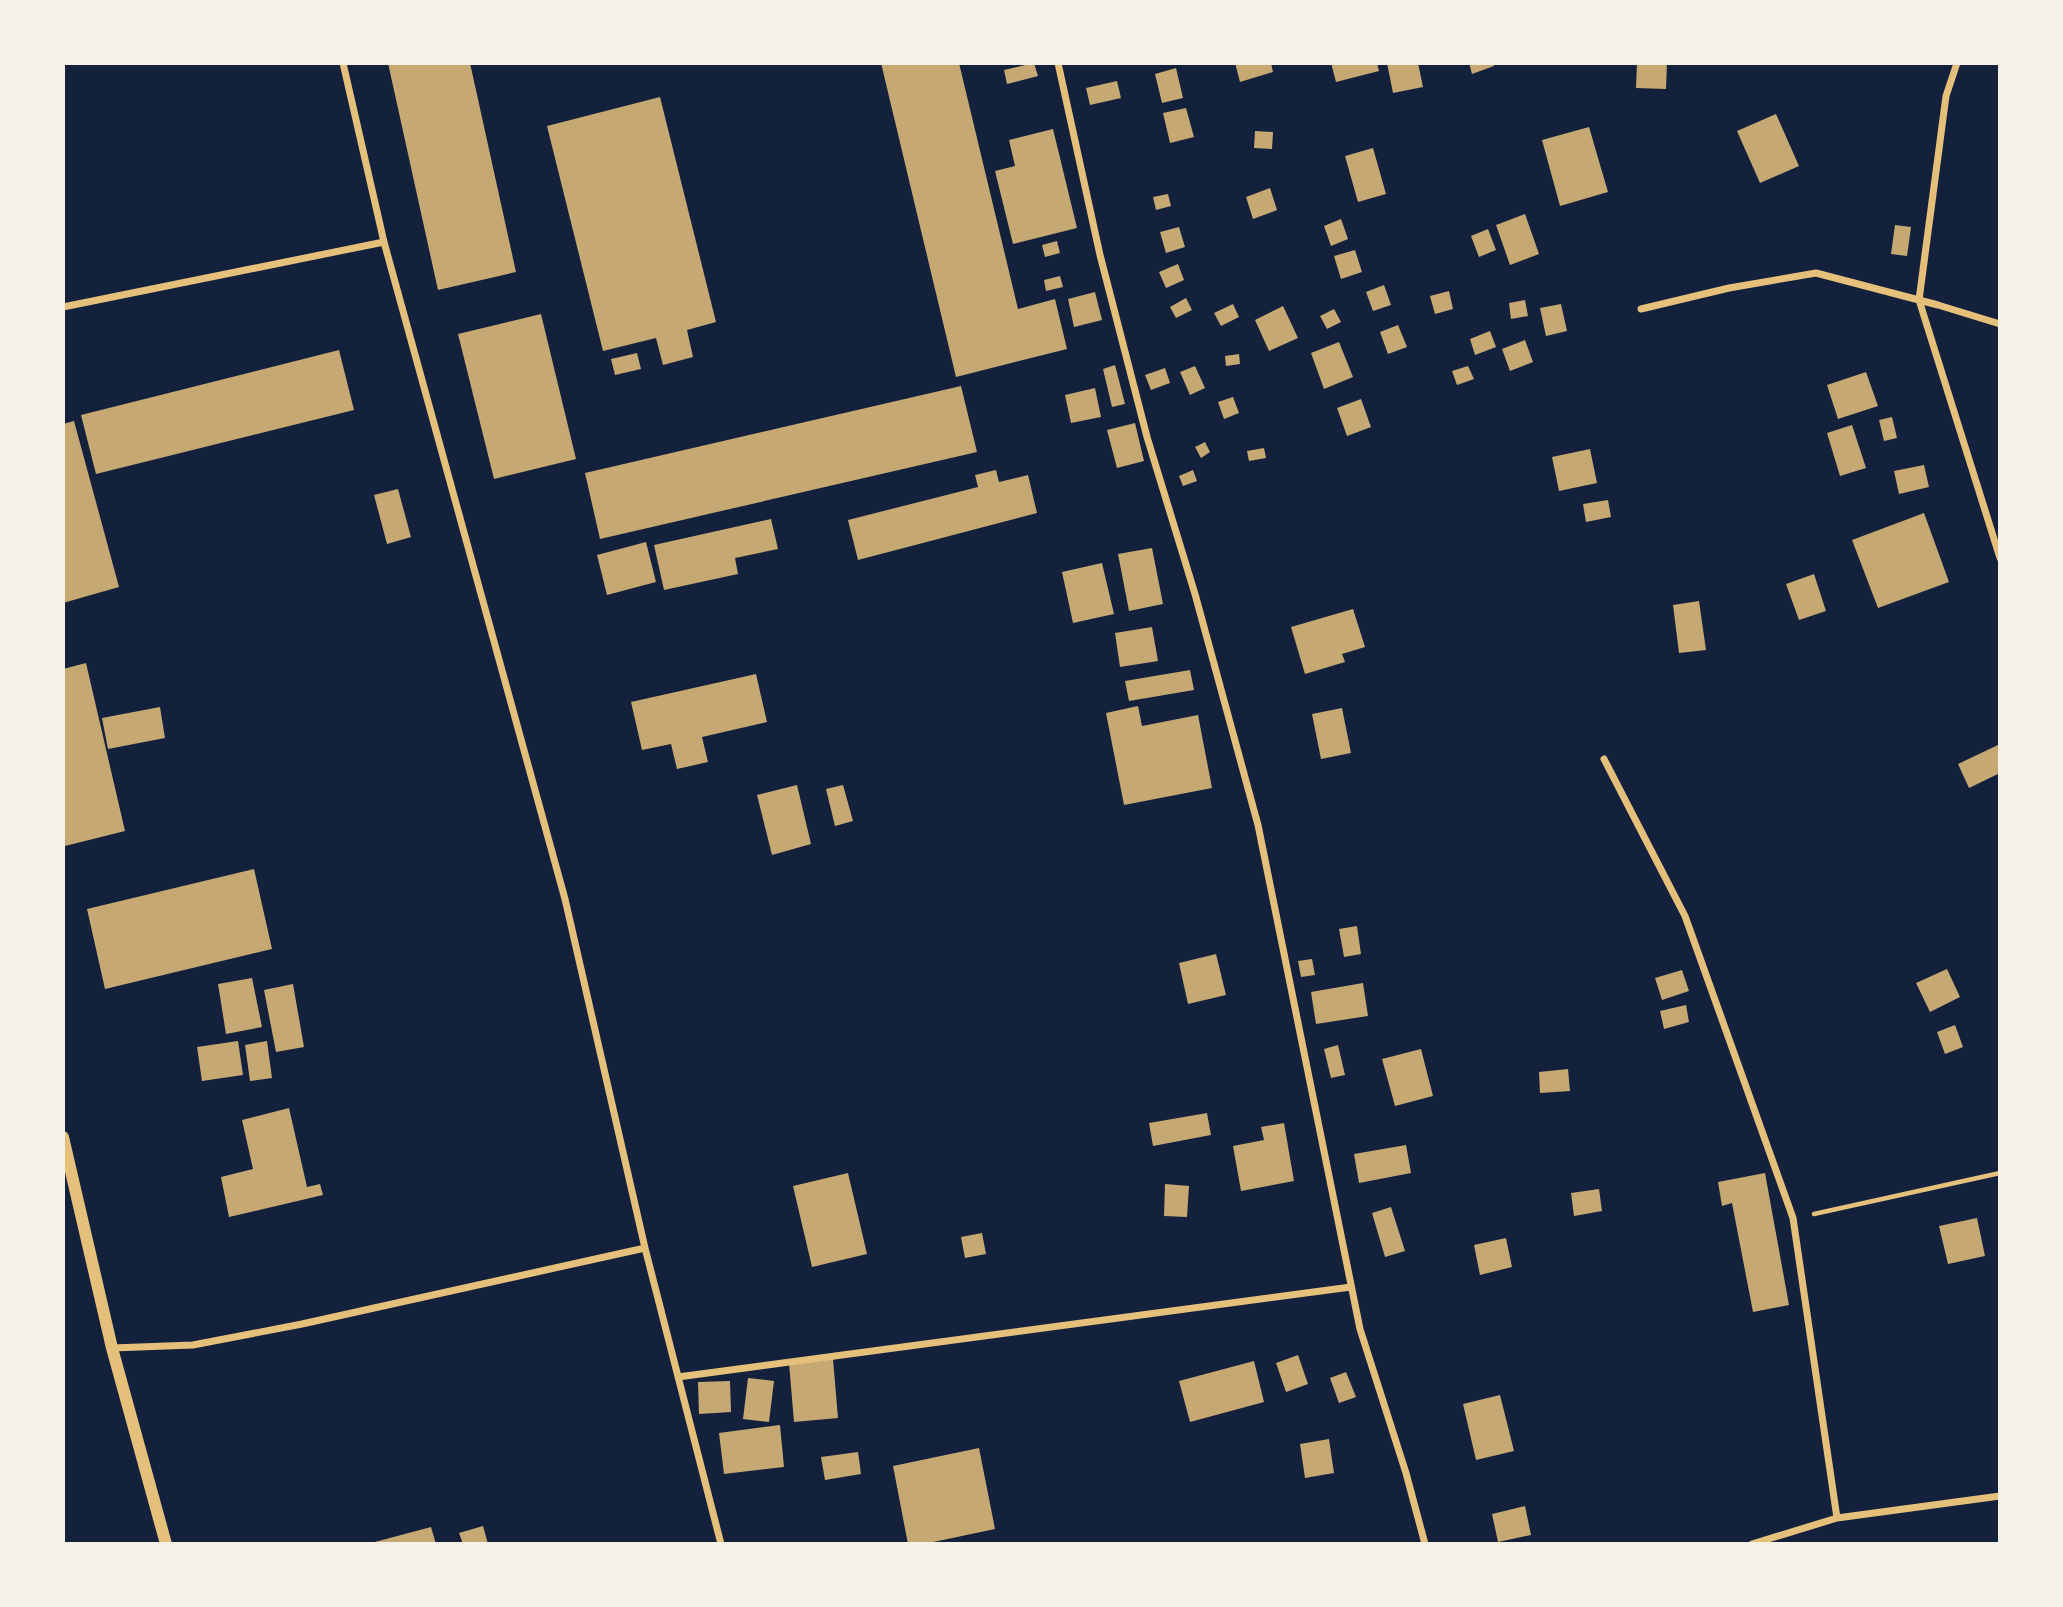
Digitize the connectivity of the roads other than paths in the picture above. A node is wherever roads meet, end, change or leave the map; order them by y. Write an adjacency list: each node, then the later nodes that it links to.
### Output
1 (343, 63): 4 (street)
2 (1058, 63): 13 (street)
3 (1957, 63): 5 (street)
4 (384, 242): 6 (street); 12 (street)
5 (1919, 300): 7 (street); 8 (street); 9 (street)
6 (63, 307)
7 (1641, 309)
8 (2000, 324)
9 (2000, 558)
10 (1604, 759): 17 (street)
11 (63, 1137): 14 (street)
12 (645, 1248): 14 (street); 15 (street)
13 (1351, 1287): 15 (street); 20 (street)
14 (112, 1348): 18 (street)
15 (678, 1377): 19 (street)
16 (2000, 1496): 17 (street)
17 (1837, 1518): 21 (street)
18 (166, 1544)
19 (721, 1544)
20 (1425, 1544)
21 (1752, 1544)

